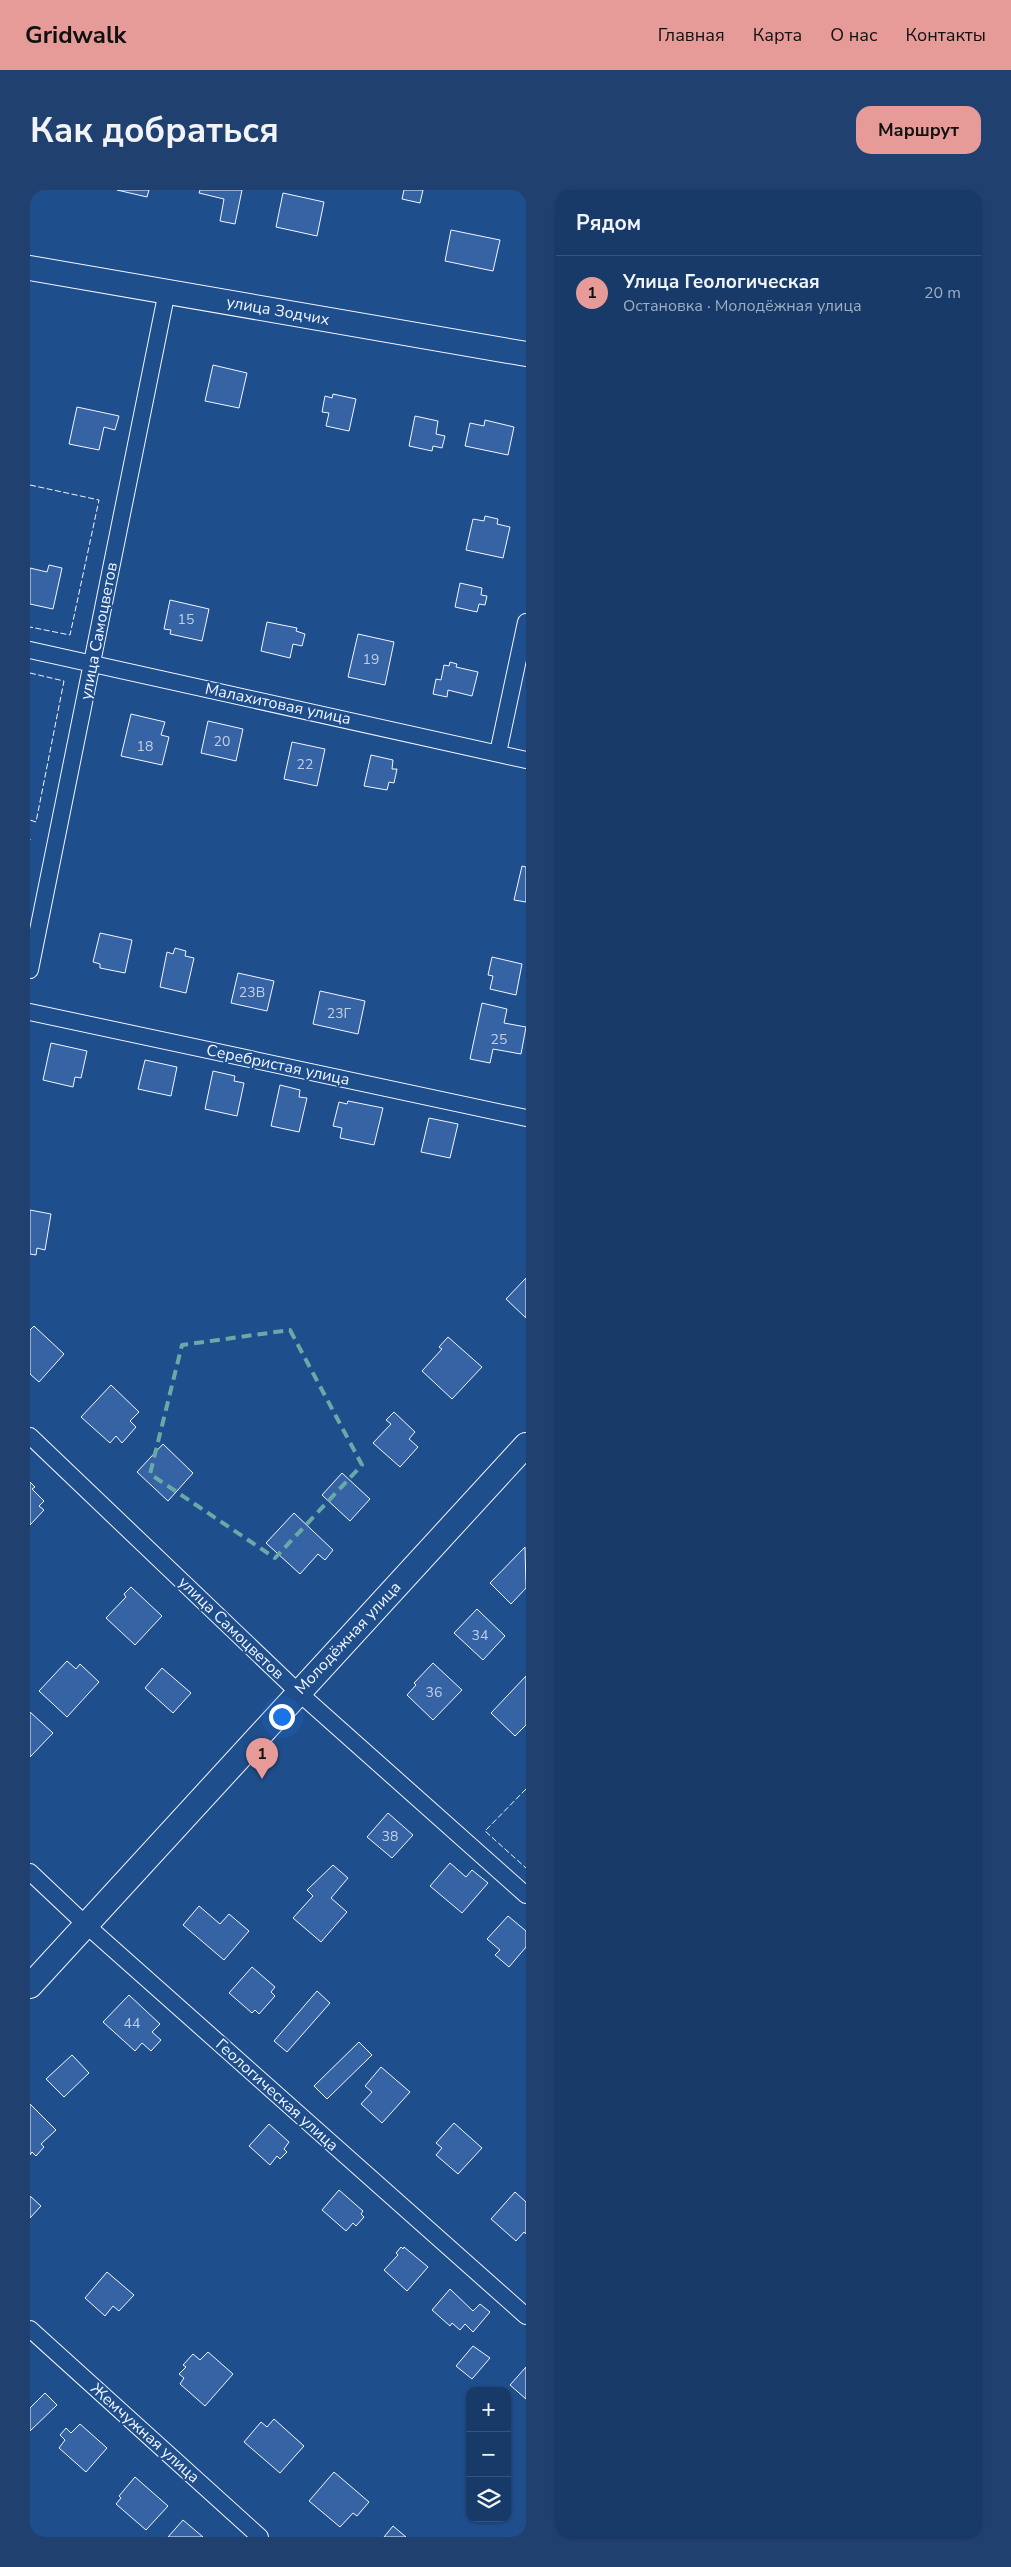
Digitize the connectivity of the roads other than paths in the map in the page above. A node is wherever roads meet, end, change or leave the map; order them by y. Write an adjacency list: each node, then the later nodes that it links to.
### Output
1 (30, 268): 2 (street, улица Зодчих)
2 (167, 291): 3 (street, улица Зодчих); 6 (street, улица Самоцветов)
3 (526, 354)
4 (526, 622): 7 (street)
5 (30, 650): 6 (street, Малахитовая улица)
6 (92, 663): 7 (street, Малахитовая улица); 9 (street, улица Самоцветов)
7 (498, 753): 8 (street, Малахитовая улица)
8 (526, 760)
9 (30, 970)
10 (30, 1012): 11 (street, Серебристая улица)
11 (526, 1118)
12 (30, 1436): 14 (street, улица Самоцветов)
13 (523, 1454): 14 (street, Молодёжная улица)
14 (298, 1692): 16 (street, улица Самоцветов); 17 (street, Молодёжная улица)
15 (30, 1872): 17 (street, Геологическая улица)
16 (526, 1896)
17 (85, 1924): 18 (street, Молодёжная улица); 19 (street, Геологическая улица)
18 (30, 1986)
19 (526, 2316)
20 (30, 2329): 21 (street, Жемчужная улица)
21 (260, 2537)

